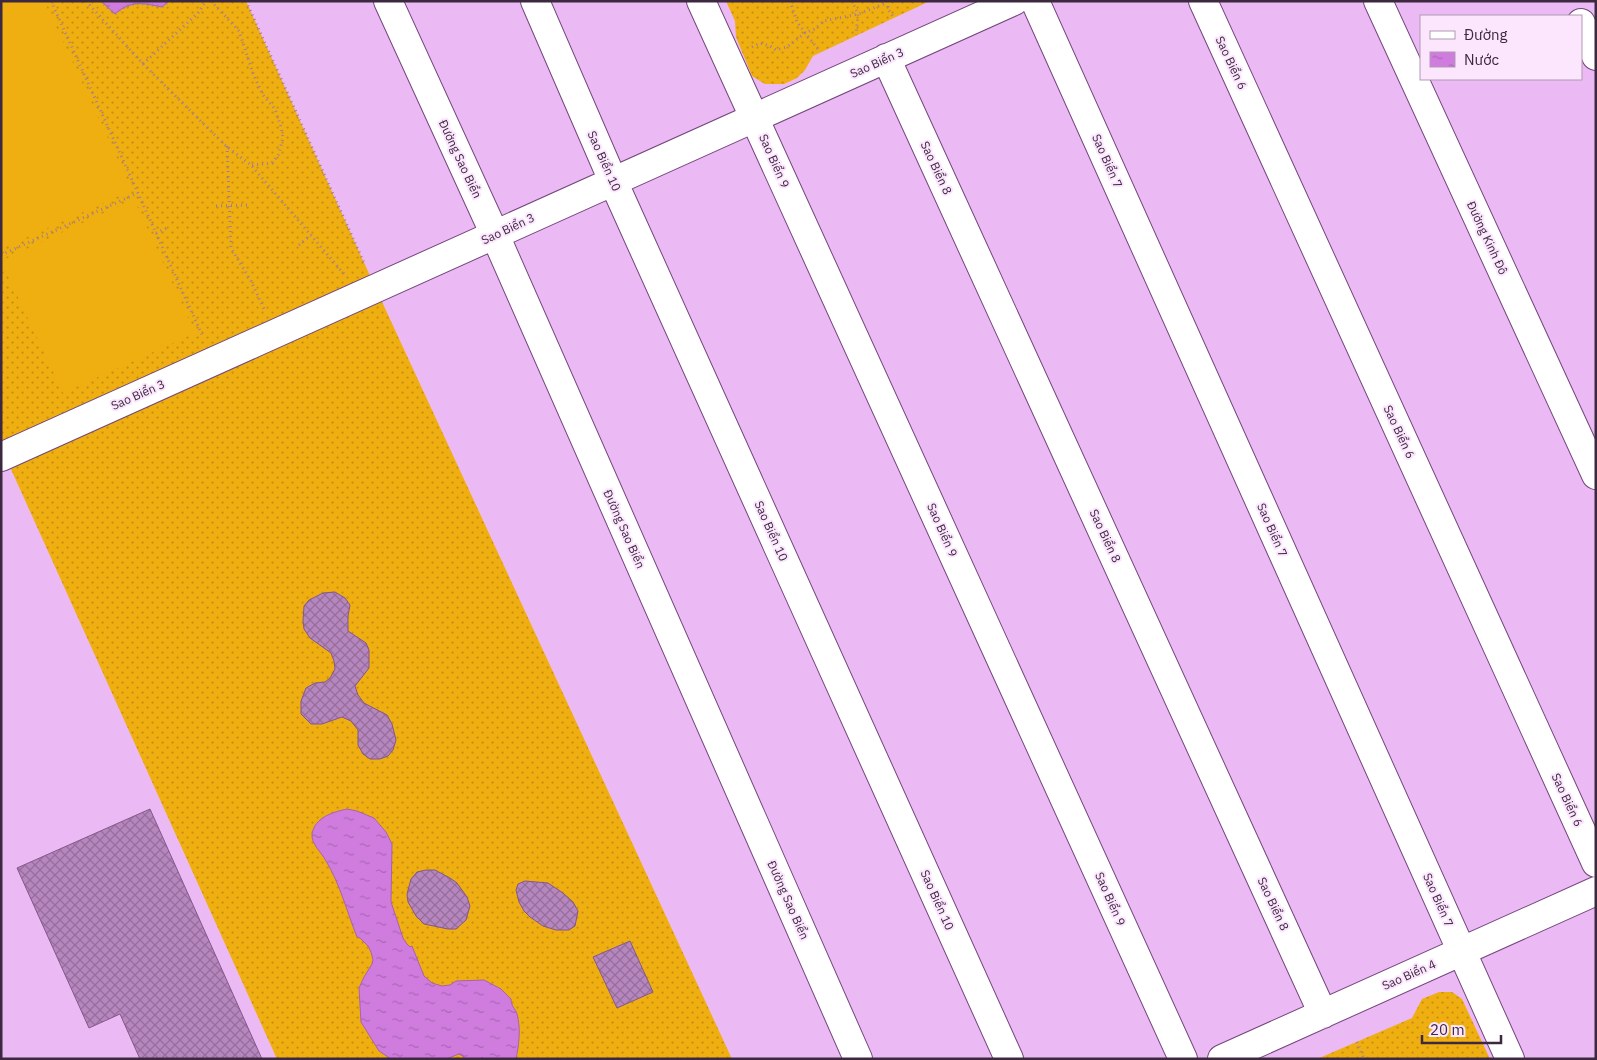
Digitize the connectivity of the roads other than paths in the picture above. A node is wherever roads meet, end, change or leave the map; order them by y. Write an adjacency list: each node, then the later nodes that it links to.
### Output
1 (388, 1): 15 (street, Đường Sao Biển)
2 (535, 1): 14 (street, Sao Biển 10)
3 (701, 1): 13 (street, Sao Biển 9)
4 (1014, 1): 12 (street, Sao Biển 3)
5 (1035, 1): 20 (street, Sao Biển 7)
6 (1203, 1): 18 (street, Sao Biển 6)
7 (1378, 1): 17 (street, Đường Kinh Đô)
8 (1571, 1): 9 (street)
9 (1578, 15)
10 (1582, 25): 11 (street)
11 (1596, 56)
12 (886, 58): 13 (street, Sao Biển 3); 21 (street, Sao Biển 8)
13 (754, 118): 14 (street, Sao Biển 3); 24 (street, Sao Biển 9)
14 (613, 181): 15 (street, Sao Biển 3); 23 (street, Sao Biển 10)
15 (495, 235): 16 (street, Sao Biển 3); 22 (street, Đường Sao Biển)
16 (1, 457)
17 (1596, 475)
18 (1596, 863)
19 (1596, 891): 20 (street, Sao Biển 4)
20 (1461, 952): 21 (street, Sao Biển 4); 26 (street, Sao Biển 7)
21 (1323, 1014): 25 (street, Sao Biển 4)
22 (858, 1059)
23 (1009, 1059)
24 (1183, 1059)
25 (1222, 1059)
26 (1510, 1059)

